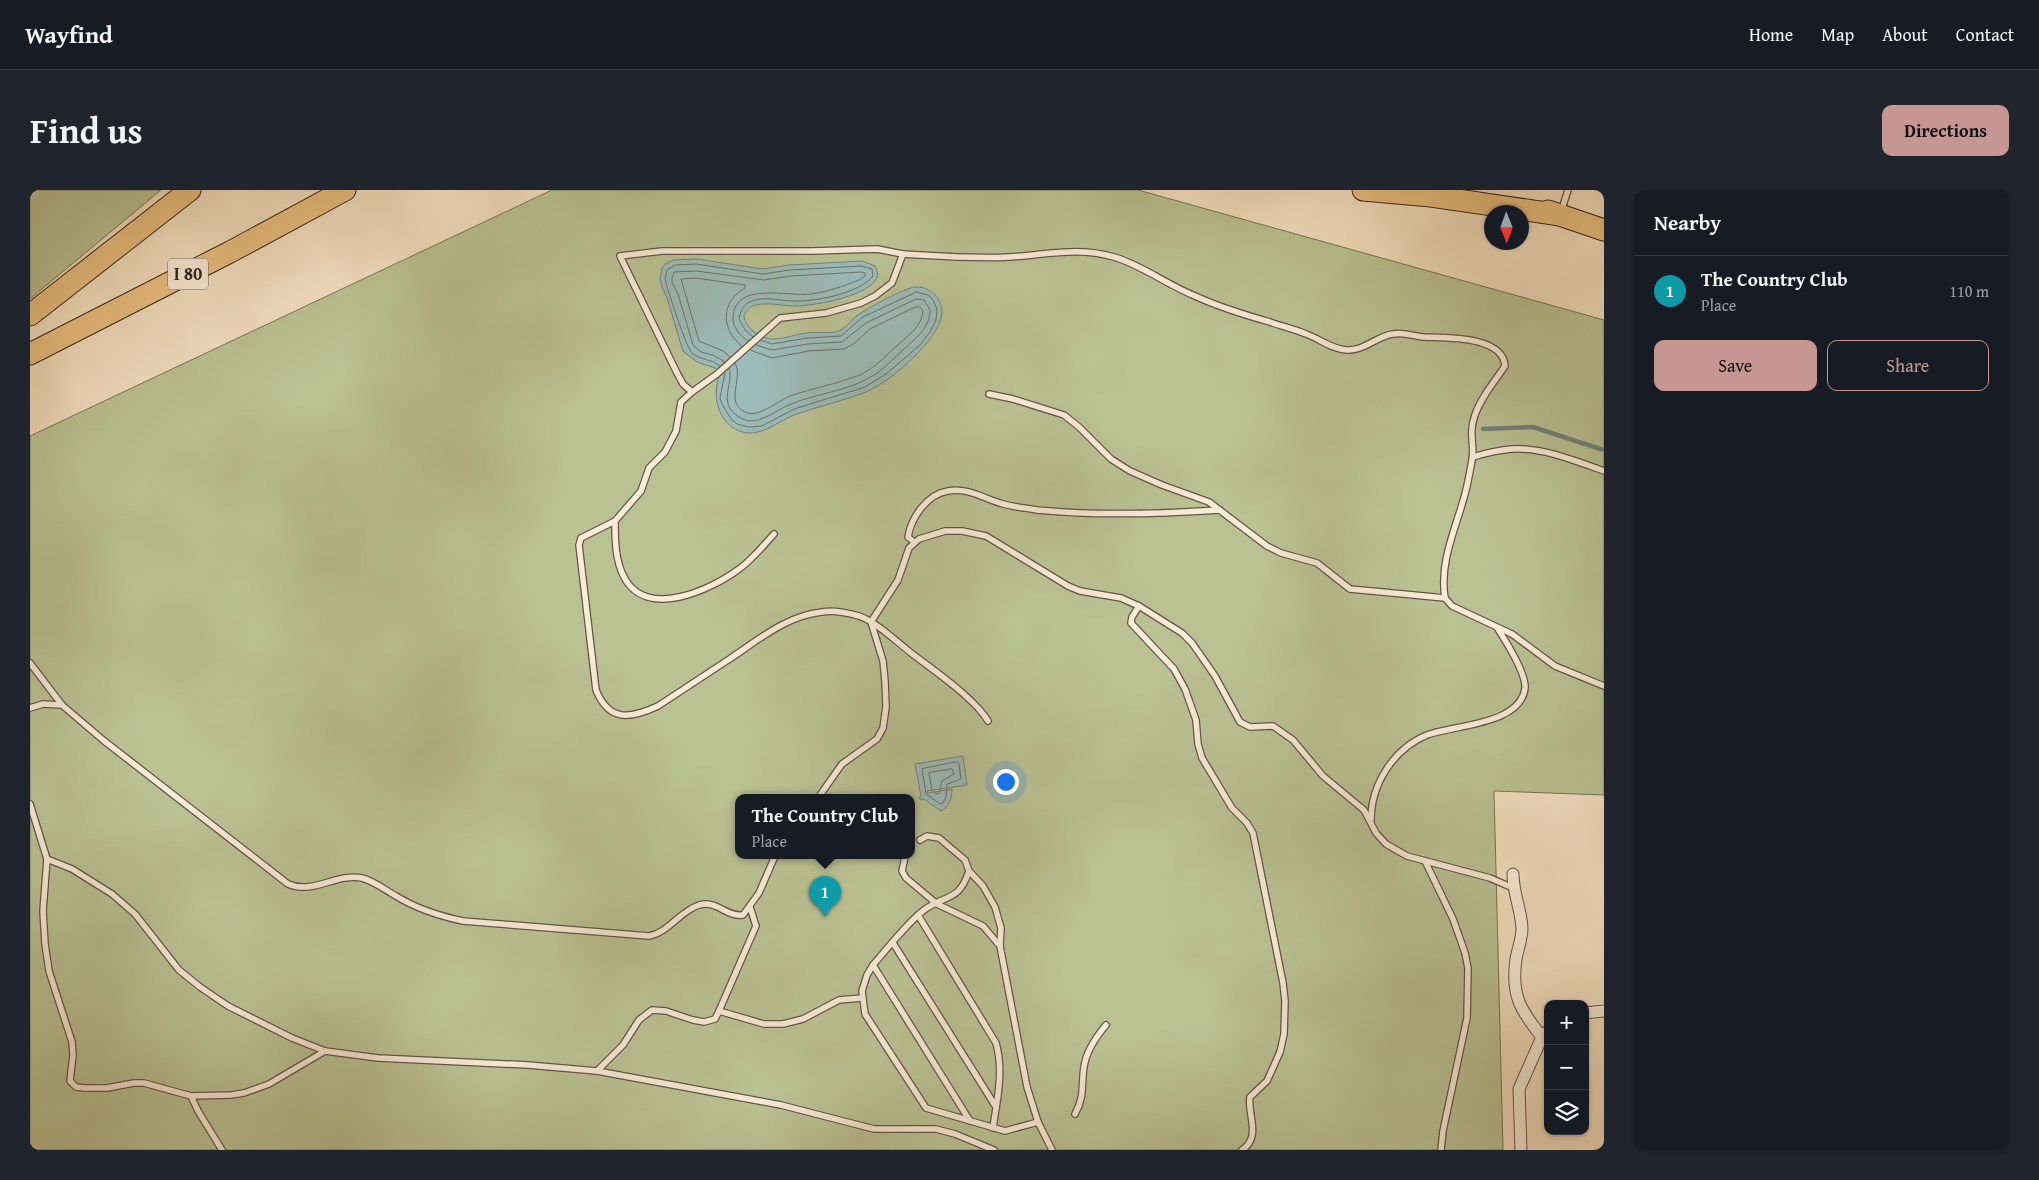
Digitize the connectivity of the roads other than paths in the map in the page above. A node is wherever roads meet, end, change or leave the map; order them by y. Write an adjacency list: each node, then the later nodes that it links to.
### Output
1 (190, 190): 9 (highway)
2 (345, 190): 10 (highway, I 80)
3 (1363, 190): 6 (highway)
4 (1478, 190): 6 (highway)
5 (1568, 190): 6 (lane)
6 (1560, 215): 7 (highway)
7 (1604, 230)
8 (903, 254): 11 (lane); 11 (lane); 13 (lane)
9 (30, 315)
10 (30, 354)
11 (692, 392): 16 (lane)
12 (989, 394): 15 (lane)
13 (1473, 456): 14 (lane); 19 (lane)
14 (1604, 471)
15 (1220, 510): 18 (lane); 19 (lane)
16 (615, 521): 17 (lane); 21 (lane)
17 (774, 534)
18 (914, 542): 20 (lane); 21 (lane)
19 (1445, 598): 22 (lane)
20 (1140, 606): 30 (lane); 63 (lane)
21 (871, 622): 27 (lane); 28 (lane)
22 (1498, 629): 24 (lane); 30 (lane)
23 (30, 663): 25 (lane)
24 (1604, 686)
25 (62, 705): 26 (lane); 40 (lane)
26 (30, 708)
27 (988, 721)
28 (821, 794)
29 (30, 804): 32 (lane)
30 (1371, 820): 35 (lane)
31 (920, 840): 36 (lane)
32 (46, 859): 52 (lane); 54 (lane)
33 (774, 859): 40 (lane)
34 (904, 859): 39 (lane)
35 (1425, 861): 38 (lane); 64 (lane)
36 (970, 871): 39 (lane); 43 (lane)
37 (1514, 874): 38 (street)
38 (1513, 888): 50 (street)
39 (937, 904): 41 (lane); 43 (lane)
40 (750, 908): 46 (lane)
41 (918, 915): 42 (lane); 55 (lane)
42 (893, 943): 44 (lane); 55 (lane)
43 (1000, 946): 58 (lane)
44 (873, 965): 45 (lane); 57 (lane)
45 (862, 998): 46 (lane); 57 (lane)
46 (719, 1011): 53 (lane)
47 (1604, 1011): 48 (street)
48 (1589, 1012)
49 (1106, 1025): 56 (lane)
50 (1544, 1033)
51 (1544, 1036): 65 (street)
52 (325, 1051): 53 (lane); 54 (lane)
53 (597, 1071): 61 (lane)
54 (191, 1096): 60 (lane)
55 (996, 1107): 59 (lane)
56 (1075, 1114)
57 (970, 1121): 59 (lane)
58 (1038, 1122): 59 (lane); 62 (lane)
59 (992, 1128)
60 (222, 1150)
61 (994, 1150)
62 (1052, 1150)
63 (1242, 1150)
64 (1441, 1150)
65 (1521, 1150)

